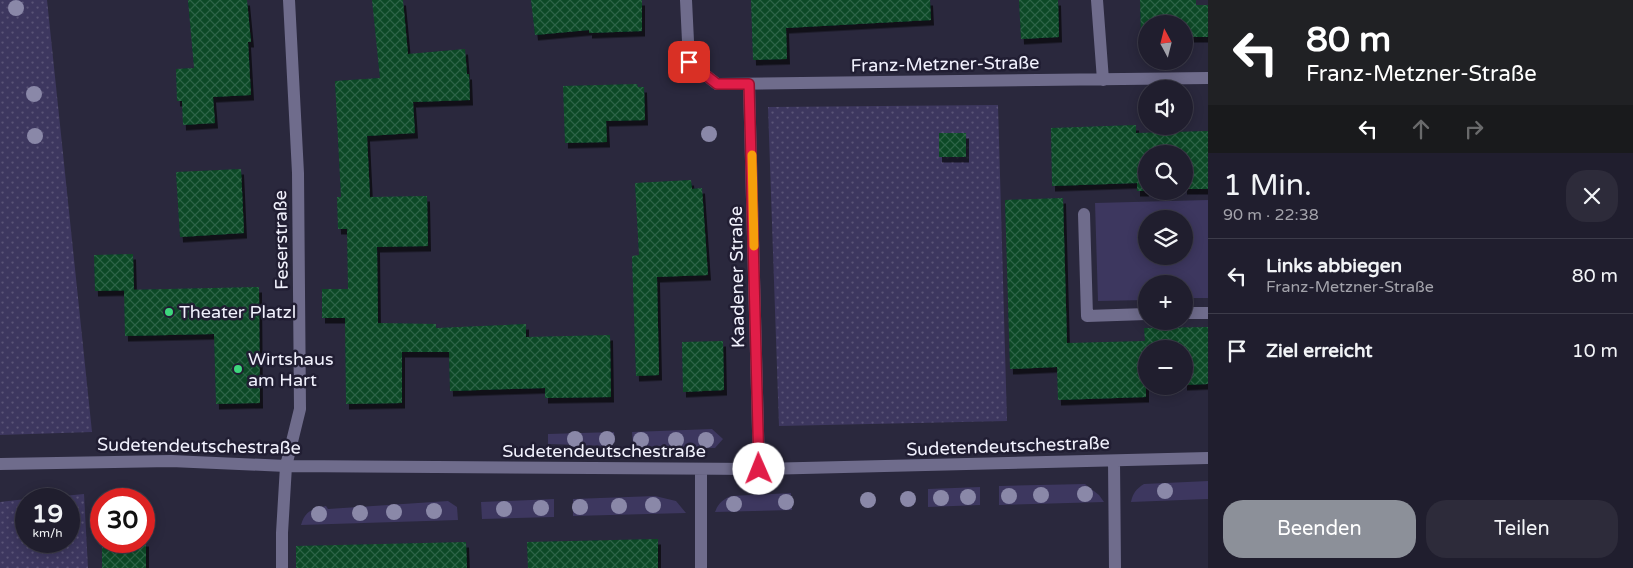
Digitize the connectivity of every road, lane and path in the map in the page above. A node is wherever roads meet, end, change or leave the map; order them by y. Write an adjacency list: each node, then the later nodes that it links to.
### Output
1 (289, 0): 14 (street, Feserstraße)
2 (686, 0): 6 (street, Franz-Metzner-Straße)
3 (1097, 0): 5 (street)
4 (1208, 78): 5 (street, Franz-Metzner-Straße)
5 (1103, 80): 6 (street, Franz-Metzner-Straße)
6 (749, 84): 15 (street, Kaadener Straße)
7 (1084, 214): 10 (street)
8 (1193, 313): 9 (street)
9 (1208, 313)
10 (1138, 314)
11 (1208, 458): 12 (street, Sudetendeutschestraße)
12 (1114, 460): 15 (street, Sudetendeutschestraße); 19 (street)
13 (0, 464): 14 (street, Sudetendeutschestraße)
14 (286, 466): 16 (street, Sudetendeutschestraße); 17 (street, Feserstraße)
15 (759, 469): 16 (street, Sudetendeutschestraße)
16 (701, 470): 18 (street)
17 (282, 568)
18 (701, 568)
19 (1116, 568)

